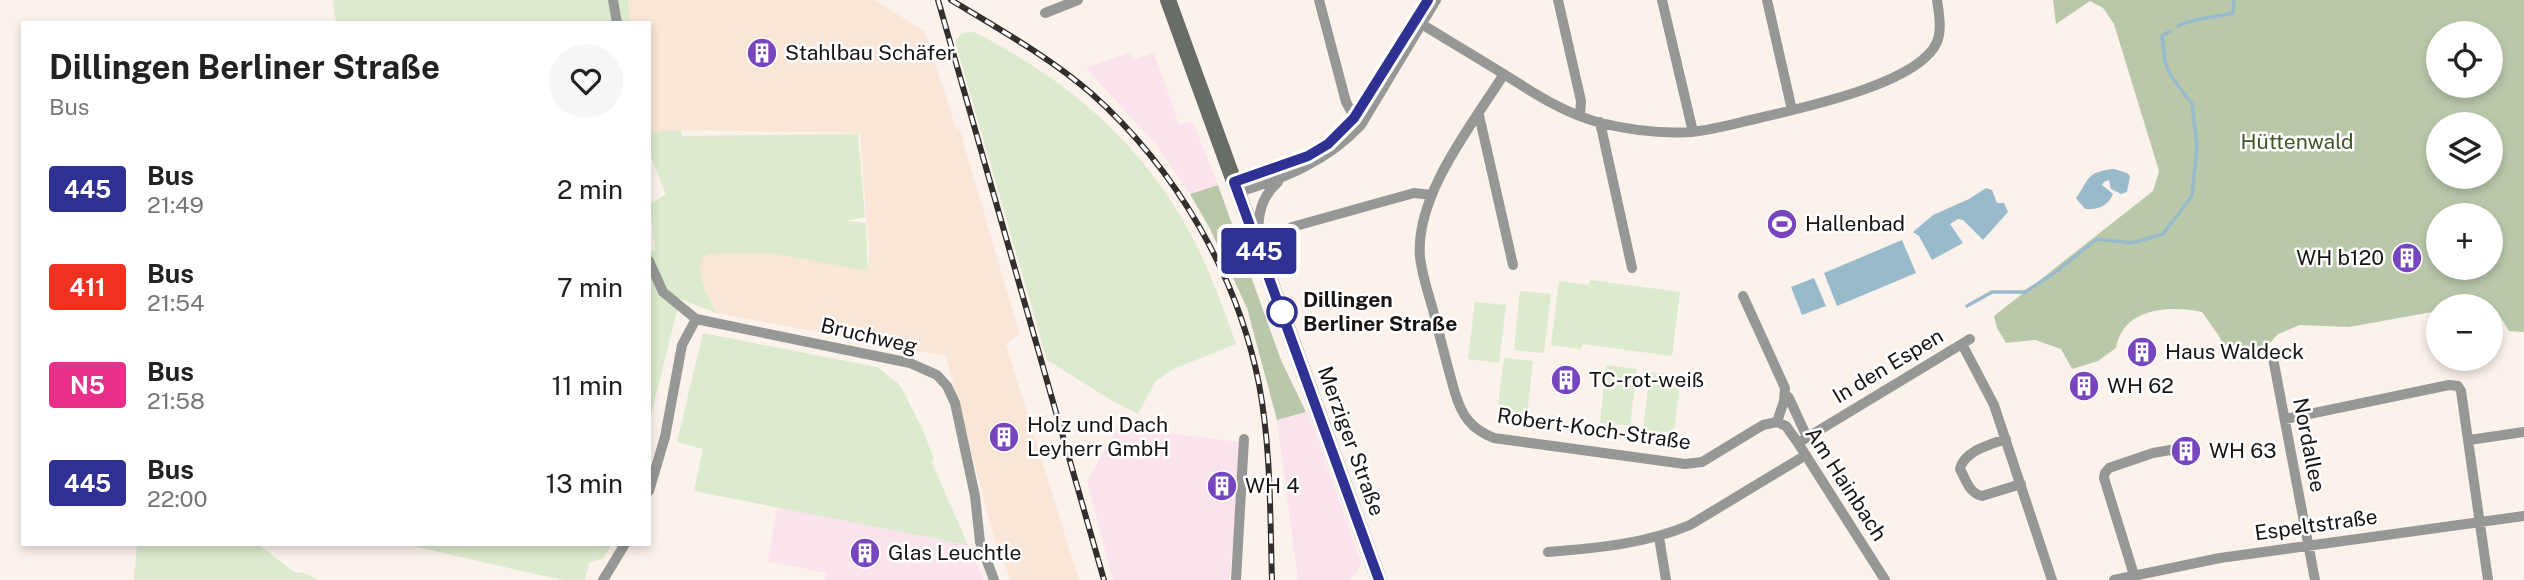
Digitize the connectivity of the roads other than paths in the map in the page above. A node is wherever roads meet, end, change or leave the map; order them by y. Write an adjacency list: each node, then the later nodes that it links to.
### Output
1 (613, 0): 12 (street)
2 (1078, 0): 11 (street)
3 (1168, 0): 22 (main road, Merziger Straße)
4 (1319, 0): 18 (street)
5 (1428, 0): 13 (street)
6 (1436, 0): 13 (street)
7 (1558, 0): 17 (street)
8 (1662, 0): 20 (street)
9 (1767, 0): 15 (street)
10 (1937, 0): 15 (street)
11 (1045, 13)
12 (617, 21)
13 (1419, 22): 14 (street); 18 (street)
14 (1504, 74): 16 (street, Robert-Koch-Straße); 17 (street)
15 (1792, 110): 20 (street)
16 (1479, 115): 23 (street, Robert-Koch-Straße); 27 (street)
17 (1580, 116): 19 (street)
18 (1357, 122): 21 (street); 22 (street)
19 (1600, 122): 20 (street); 28 (street)
20 (1693, 132)
21 (1282, 178): 22 (street); 25 (street)
22 (1236, 187): 25 (main road, Merziger Straße)
23 (1432, 195): 24 (street); 34 (street, Robert-Koch-Straße)
24 (1292, 227)
25 (1257, 245): 51 (main road, Merziger Straße)
26 (651, 265): 30 (street, Bruchweg)
27 (1513, 265)
28 (1632, 268)
29 (1742, 296): 32 (street)
30 (695, 320): 42 (street); 53 (street, Bruchweg)
31 (2273, 358): 33 (street, Nordallee)
32 (1786, 394): 34 (street, Am Hainbach); 38 (street)
33 (2285, 419): 39 (street); 47 (street, Nordallee)
34 (1777, 422): 38 (street, Am Hainbach)
35 (2524, 432): 39 (street)
36 (1244, 439): 54 (street)
37 (2006, 439): 38 (street, In den Espen); 43 (street, In den Espen); 43 (street)
38 (1803, 440): 41 (street, Am Hainbach)
39 (2469, 440): 45 (street)
40 (2182, 448): 50 (street)
41 (1806, 455): 46 (street); 56 (street, Am Hainbach)
42 (651, 484)
43 (2021, 484): 57 (street, In den Espen)
44 (2524, 516): 45 (street, Espeltstraße)
45 (2480, 521): 47 (street, Espeltstraße); 60 (street)
46 (1659, 537): 49 (street); 55 (street)
47 (2309, 545): 50 (street, Espeltstraße); 59 (street, Nordallee)
48 (624, 546): 52 (street)
49 (1548, 552)
50 (2134, 575): 58 (street, Espeltstraße)
51 (1377, 579)
52 (603, 580)
53 (994, 580)
54 (1236, 580)
55 (1666, 580)
56 (1885, 580)
57 (2052, 580)
58 (2114, 580)
59 (2315, 580)
60 (2488, 580)

